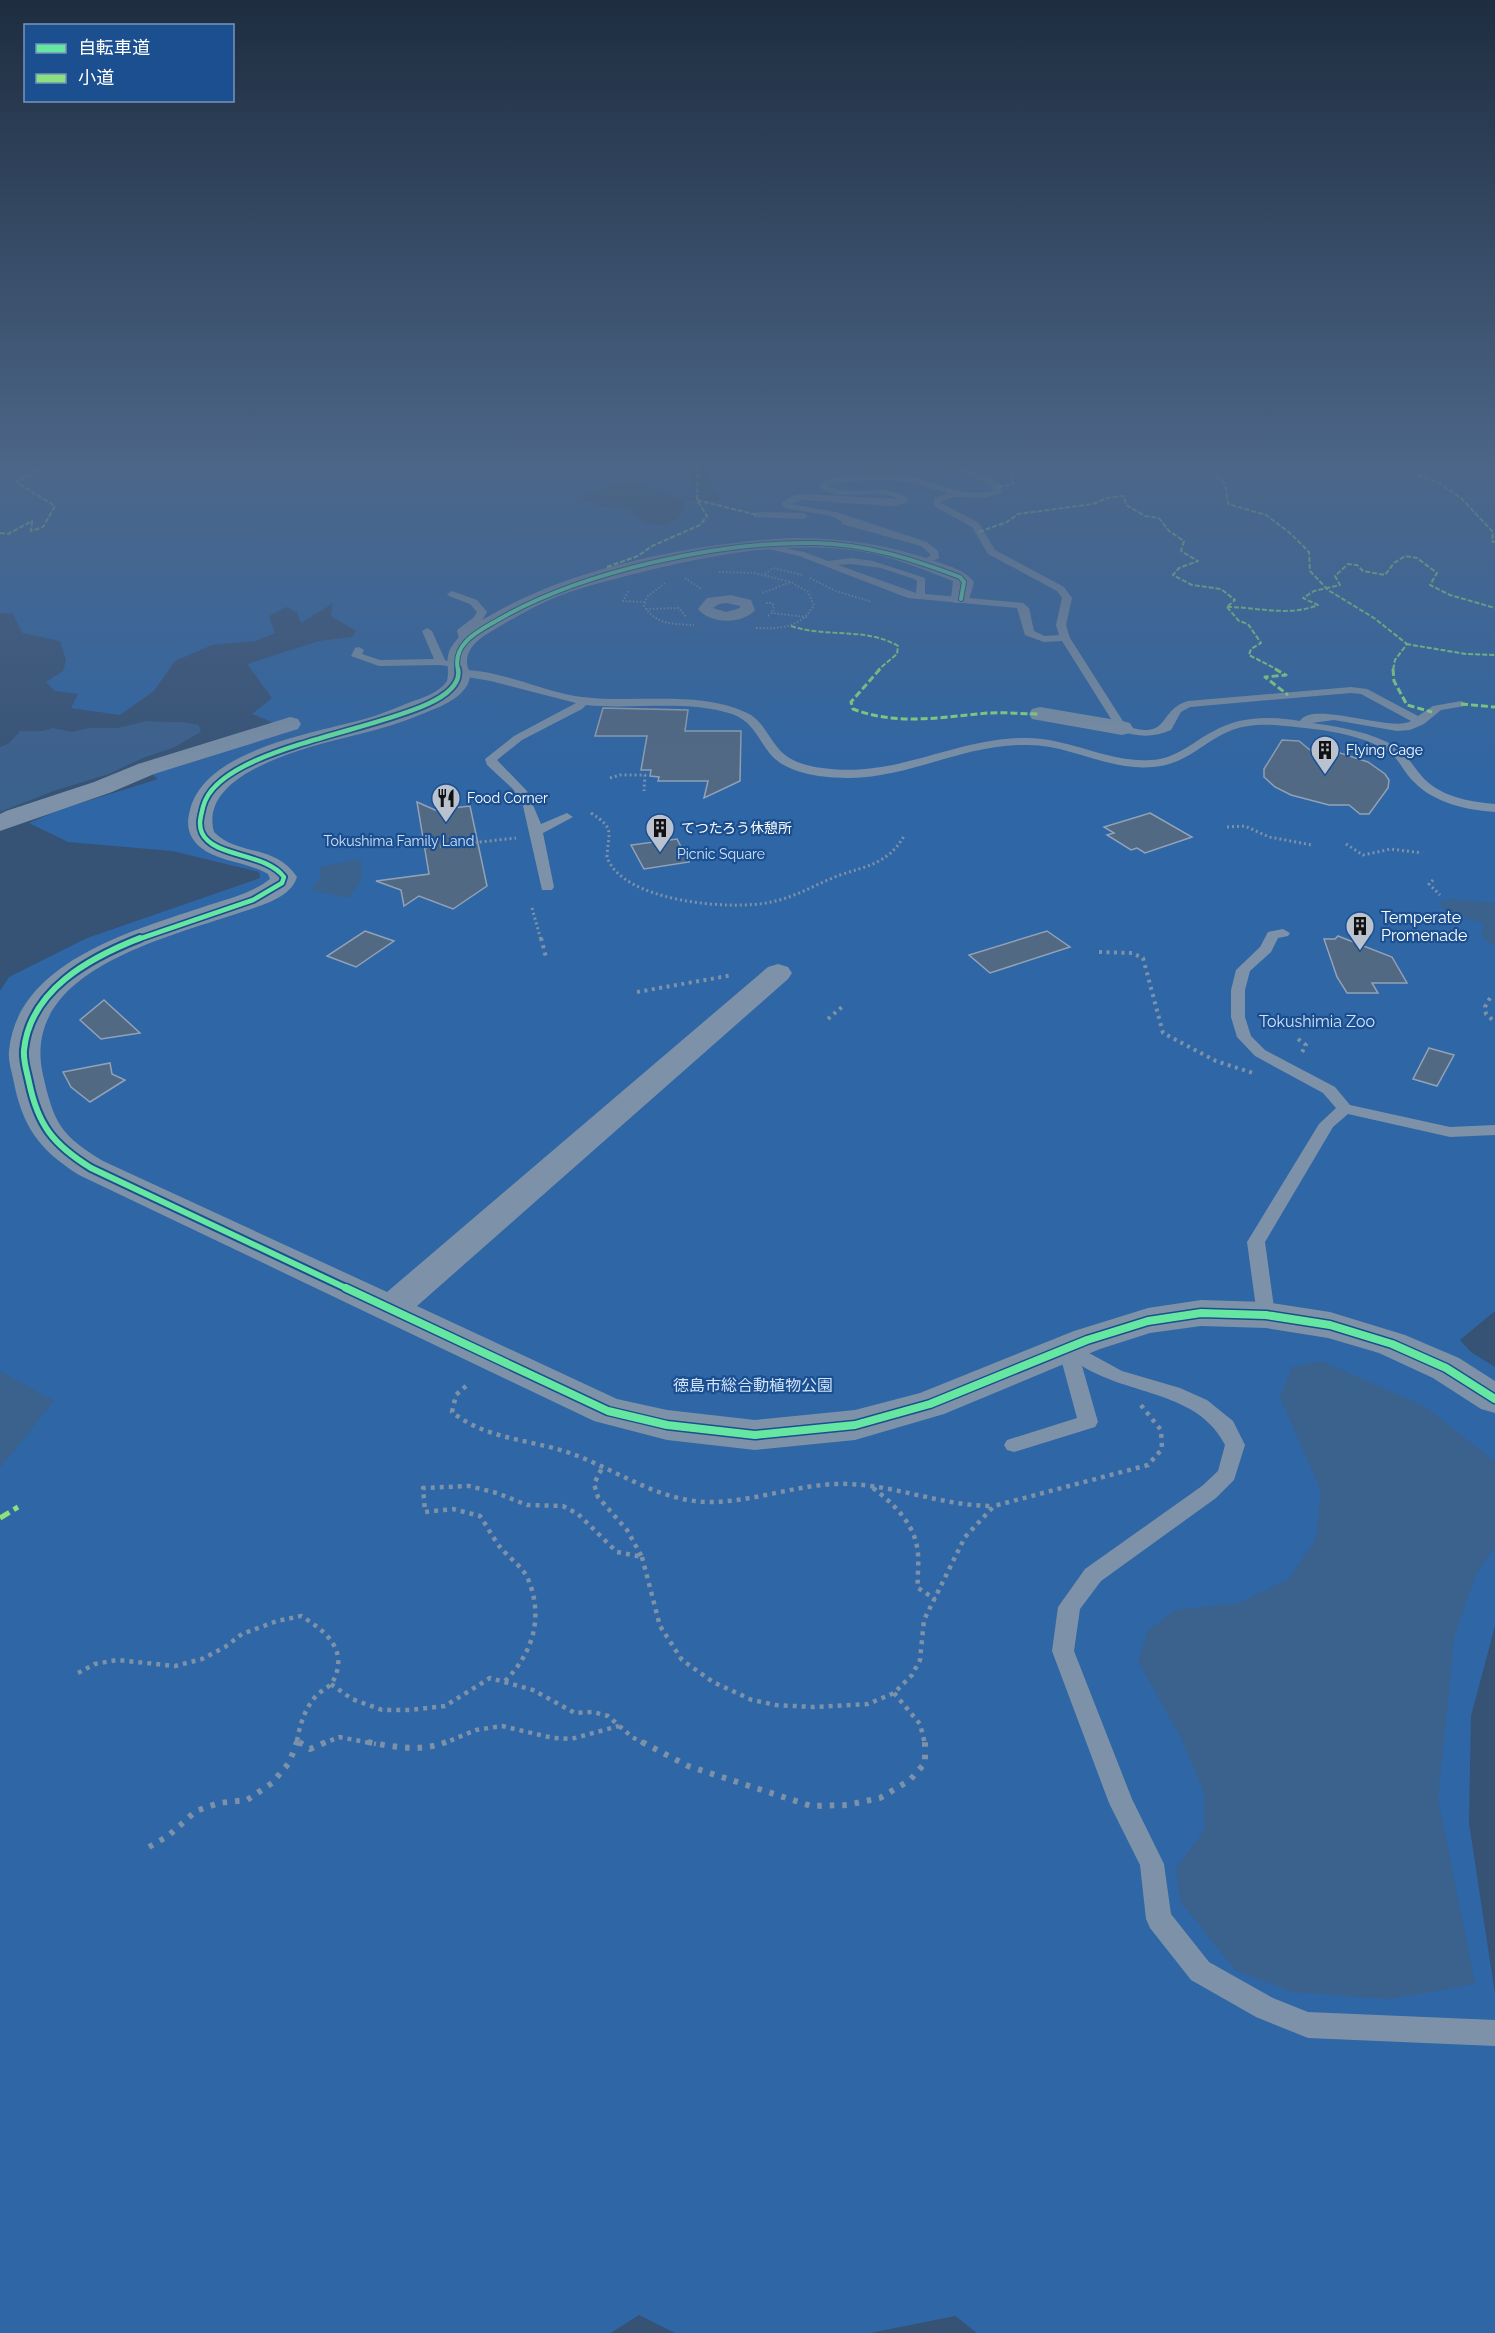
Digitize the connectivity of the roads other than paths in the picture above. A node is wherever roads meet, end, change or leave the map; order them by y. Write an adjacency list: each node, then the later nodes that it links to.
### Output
1 (627, 571): 10 (street)
2 (844, 571): 7 (lane)
3 (901, 571): 7 (lane)
4 (943, 571): 8 (street)
5 (1027, 571): 11 (lane)
6 (452, 594): 10 (lane)
7 (920, 597): 8 (lane)
8 (961, 599): 11 (lane)
9 (427, 631): 13 (lane)
10 (468, 639): 13 (street)
11 (1065, 639): 20 (lane)
12 (359, 650): 13 (lane)
13 (452, 667): 14 (lane); 16 (street)
14 (584, 701): 19 (lane); 24 (lane)
15 (1461, 704): 18 (lane)
16 (414, 709): 23 (street); 30 (street)
17 (1040, 714): 20 (street)
18 (1420, 722): 19 (lane); 20 (lane)
19 (1289, 723): 21 (lane)
20 (1122, 728)
21 (1495, 808)
22 (567, 817): 24 (lane)
23 (0, 824)
24 (537, 833): 25 (lane)
25 (547, 887)
26 (1282, 933): 28 (lane)
27 (778, 974): 30 (street)
28 (1345, 1109): 29 (lane); 31 (lane)
29 (1495, 1130)
30 (392, 1308): 32 (street)
31 (1266, 1315): 32 (street); 33 (street)
32 (1067, 1348): 34 (lane); 35 (lane)
33 (1495, 1399)
34 (1014, 1445)
35 (1495, 2033)

